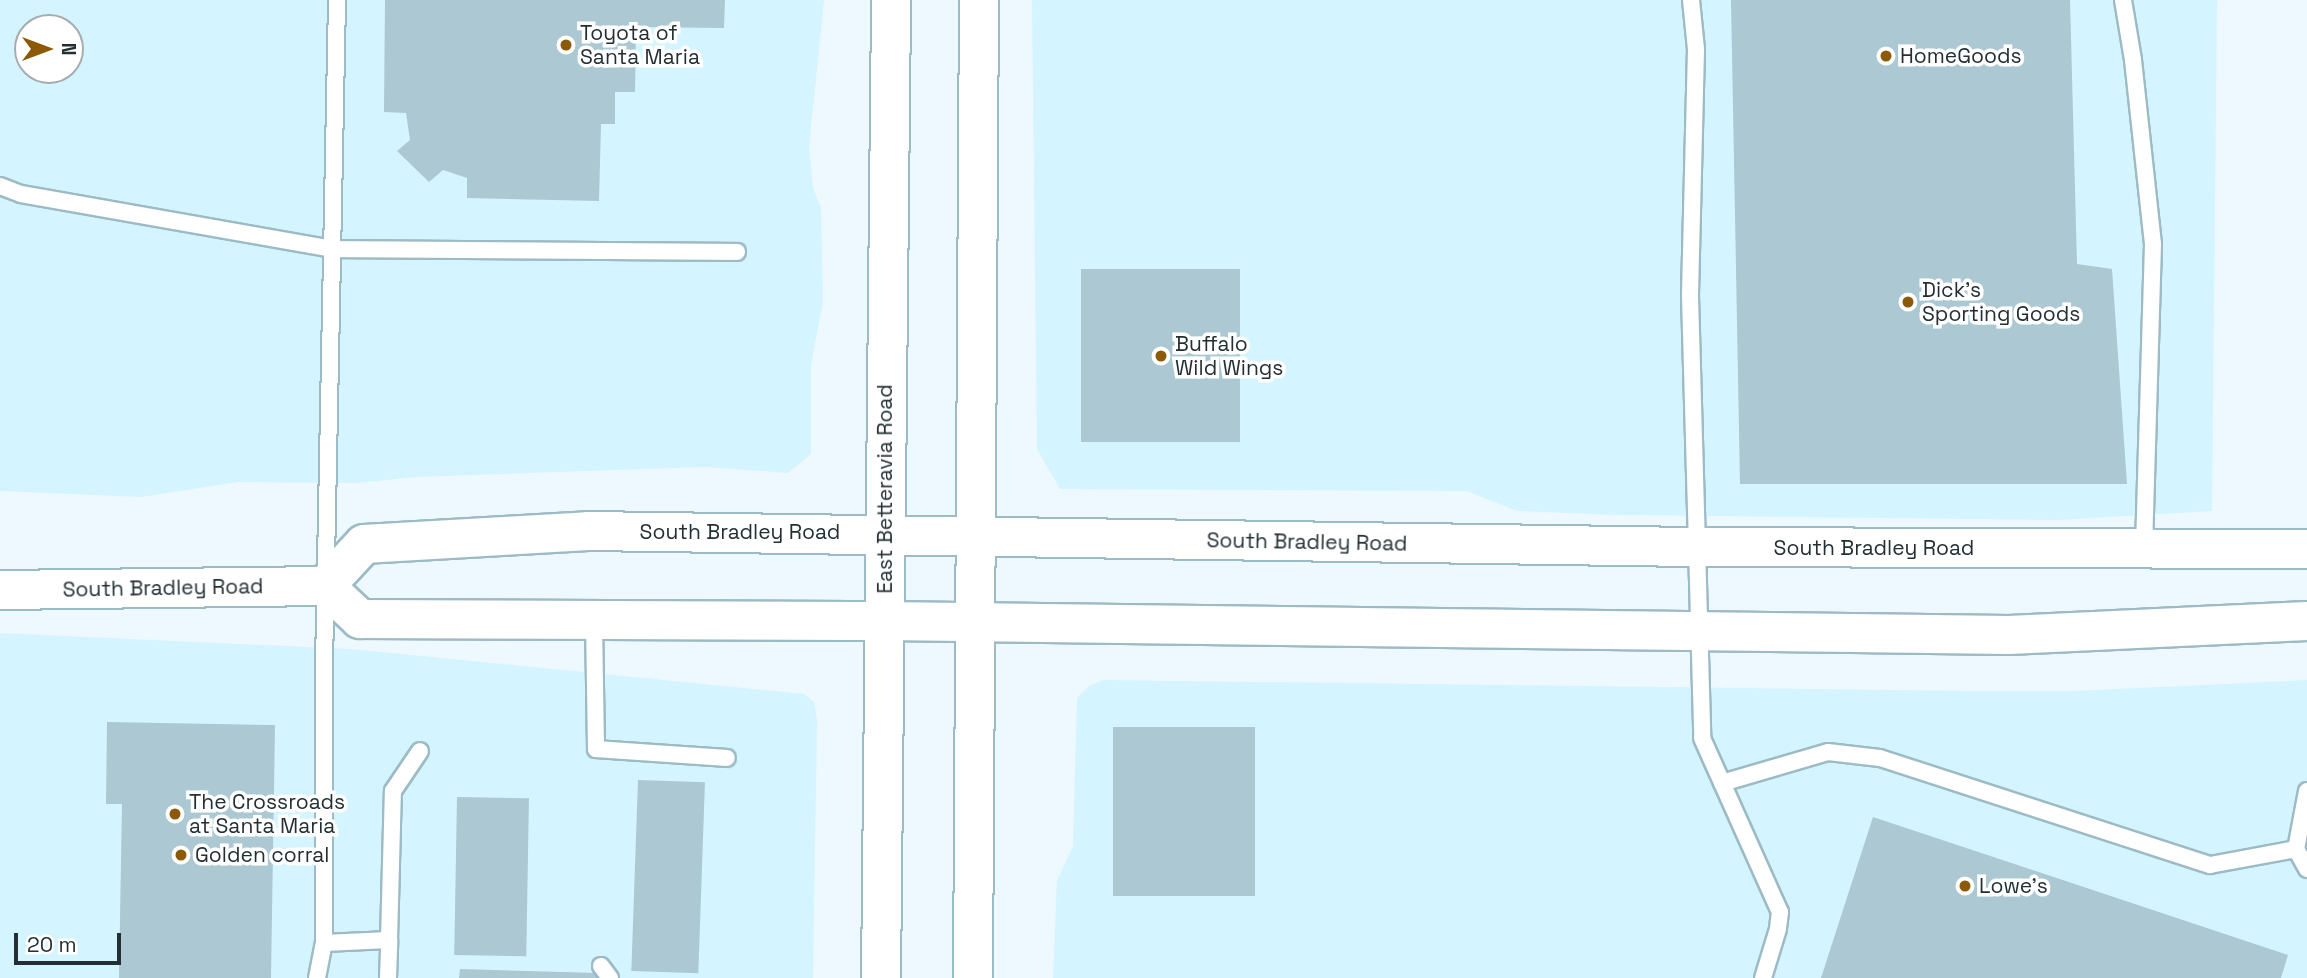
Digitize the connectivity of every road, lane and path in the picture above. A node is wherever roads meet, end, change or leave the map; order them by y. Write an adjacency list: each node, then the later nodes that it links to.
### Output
1 (337, 0): 7 (lane)
2 (891, 0): 9 (main road, East Betteravia Road)
3 (979, 0): 10 (main road)
4 (1691, 0): 11 (lane)
5 (2123, 0): 13 (lane)
6 (0, 186): 7 (lane)
7 (332, 249): 8 (lane); 14 (lane)
8 (737, 251)
9 (884, 533): 10 (main road, South Bradley Road); 14 (main road, South Bradley Road); 17 (main road, East Betteravia Road)
10 (977, 536): 11 (main road, South Bradley Road); 19 (main road)
11 (1698, 547): 13 (main road, South Bradley Road); 20 (lane)
12 (2307, 549): 13 (main road, South Bradley Road)
13 (2144, 550)
14 (325, 586): 15 (main road, South Bradley Road); 16 (main road); 28 (lane)
15 (0, 590)
16 (594, 621): 17 (main road); 22 (lane)
17 (884, 621): 19 (main road); 31 (main road, East Betteravia Road)
18 (2307, 621): 20 (main road)
19 (977, 622): 20 (main road); 32 (main road)
20 (1700, 629): 23 (lane)
21 (420, 751): 27 (lane)
22 (727, 758)
23 (1722, 783): 25 (lane); 33 (lane)
24 (2307, 790): 25 (lane)
25 (2296, 849): 26 (lane)
26 (2307, 869)
27 (389, 940): 28 (lane); 30 (lane)
28 (324, 943): 29 (lane)
29 (317, 978)
30 (388, 978)
31 (881, 978)
32 (973, 978)
33 (1763, 978)

